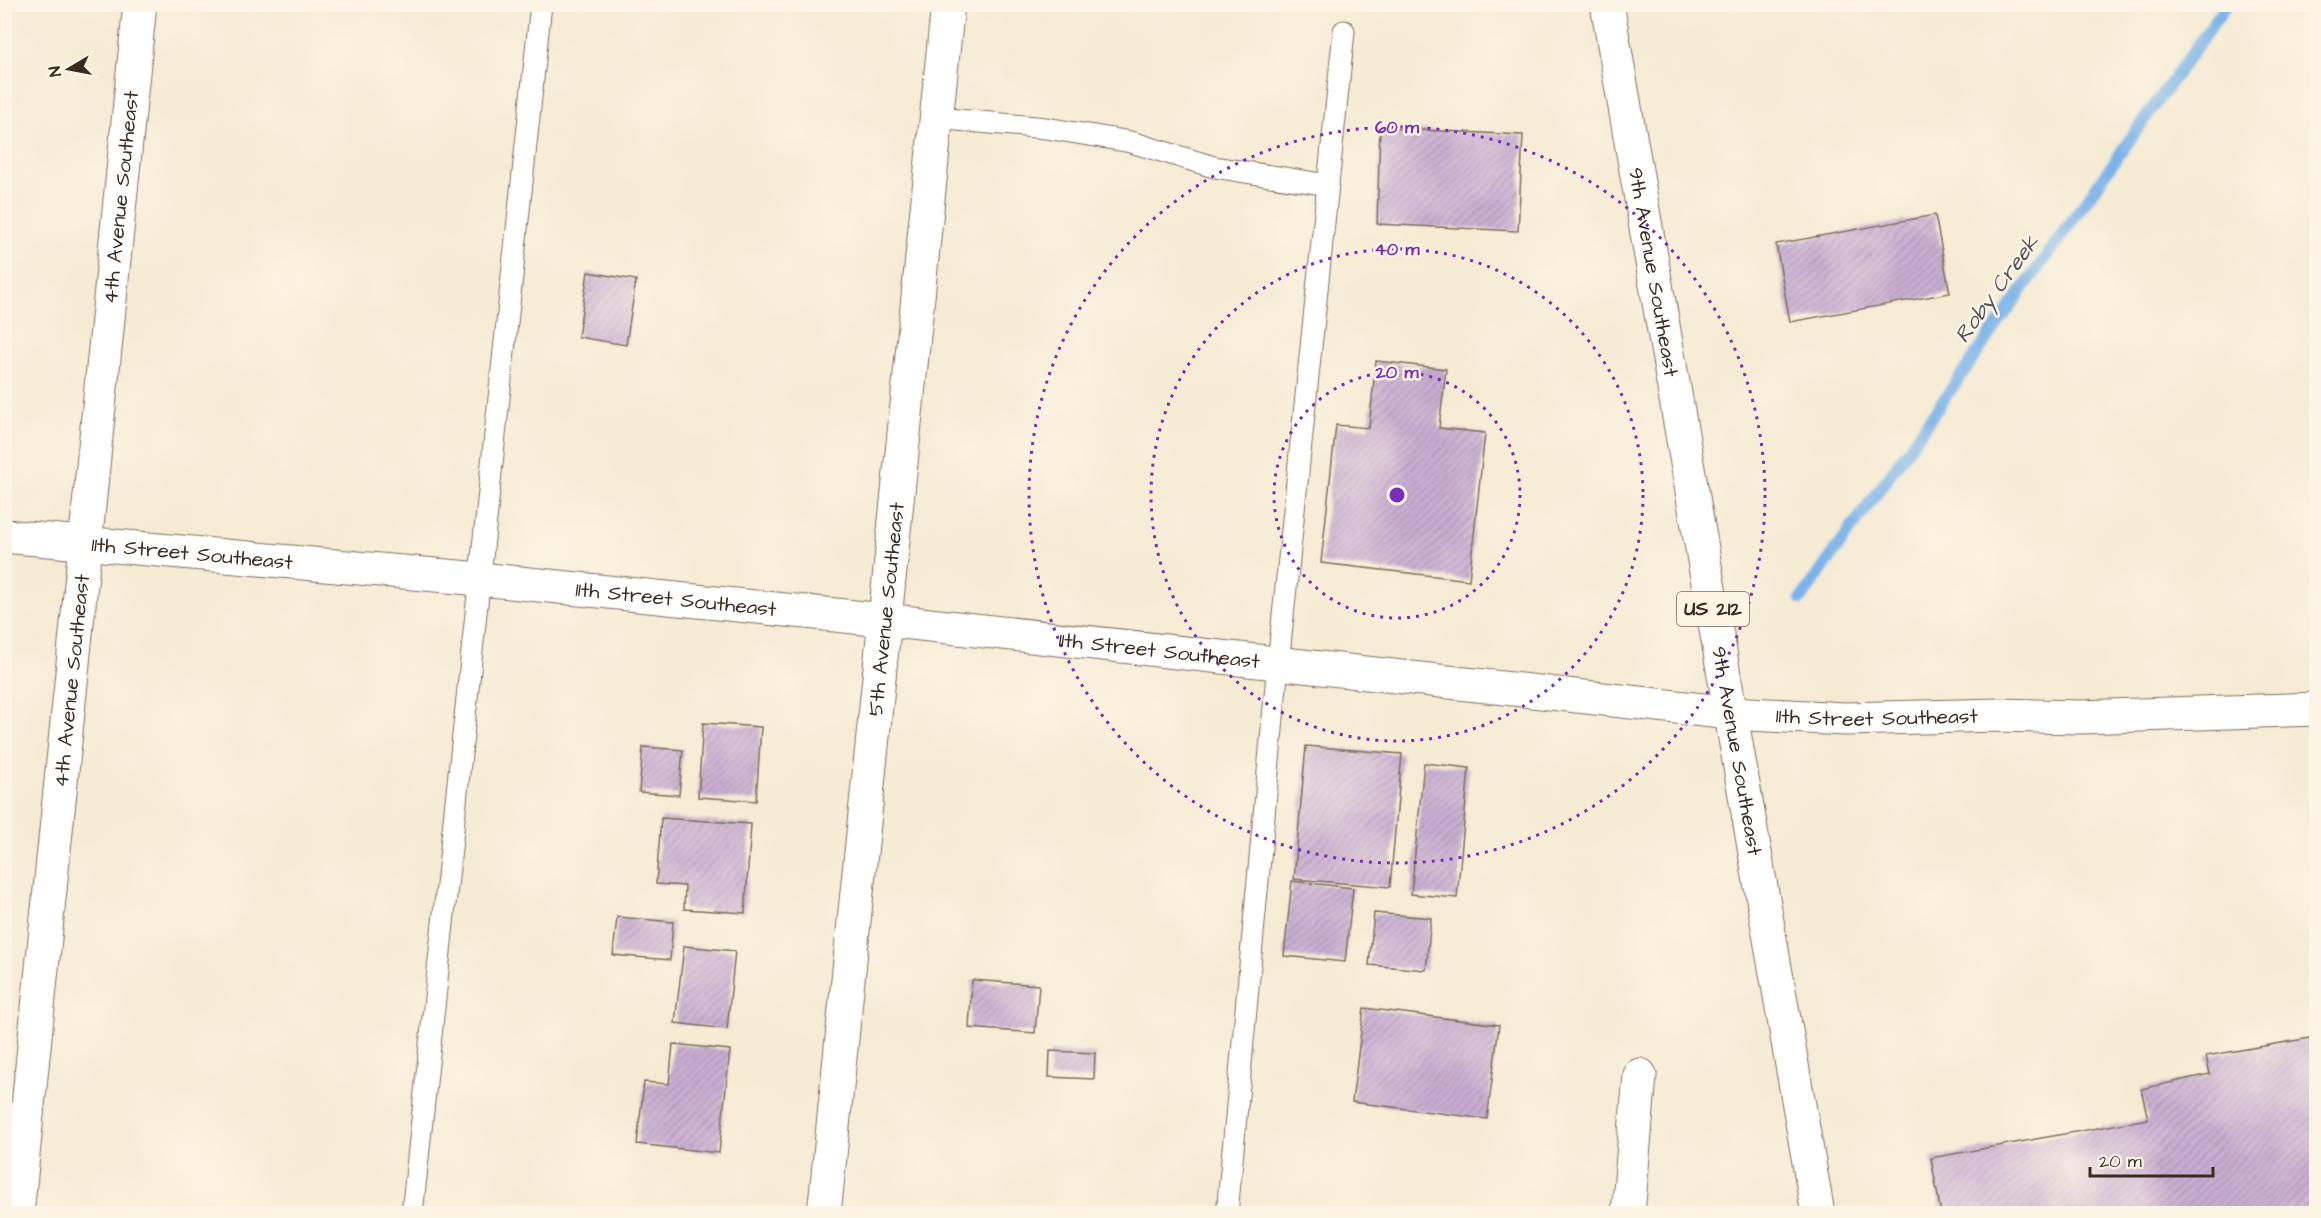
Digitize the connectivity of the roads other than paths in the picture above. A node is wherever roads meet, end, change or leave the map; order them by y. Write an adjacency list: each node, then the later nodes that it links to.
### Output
1 (140, 4): 9 (street, 4th Avenue Southeast)
2 (541, 4): 10 (lane)
3 (948, 4): 6 (street, 5th Avenue Southeast)
4 (1607, 4): 14 (street, 9th Avenue Southeast / US 212)
5 (1344, 31): 7 (lane)
6 (936, 118): 7 (lane); 11 (street, 5th Avenue Southeast)
7 (1328, 185): 12 (lane)
8 (4, 536): 9 (street, 11th Street Southeast)
9 (86, 543): 10 (street, 11th Street Southeast); 16 (street, 4th Avenue Southeast)
10 (480, 579): 11 (street, 11th Street Southeast); 17 (lane)
11 (884, 620): 12 (street, 11th Street Southeast); 18 (street, 5th Avenue Southeast)
12 (1278, 664): 14 (street, 11th Street Southeast); 19 (lane)
13 (2316, 709): 14 (street, 11th Street Southeast)
14 (1731, 713): 21 (street, 9th Avenue Southeast / US 212)
15 (1640, 1075): 20 (street)
16 (17, 1214)
17 (412, 1214)
18 (824, 1214)
19 (1227, 1214)
20 (1628, 1214)
21 (1818, 1214)

